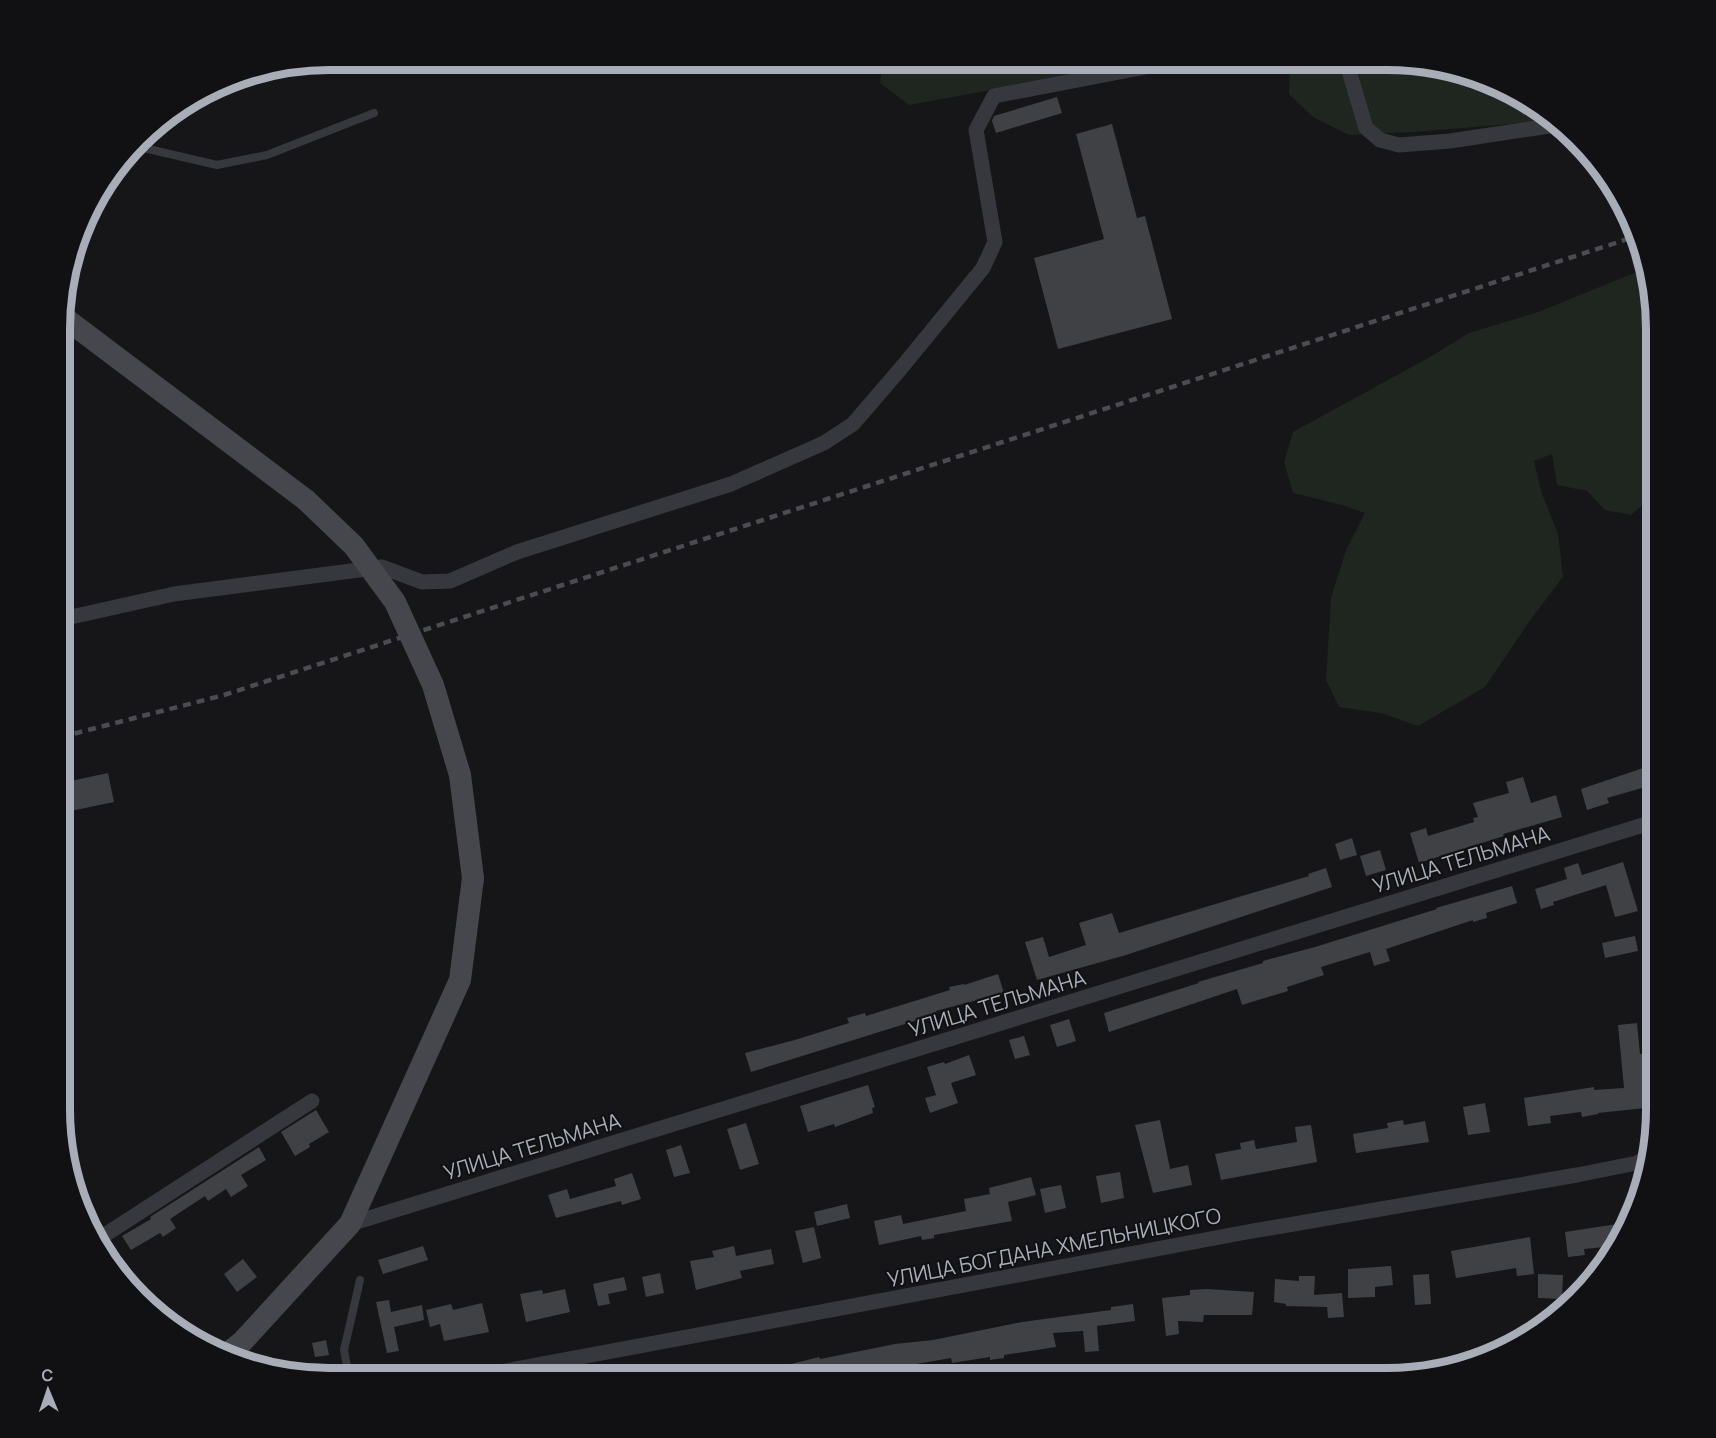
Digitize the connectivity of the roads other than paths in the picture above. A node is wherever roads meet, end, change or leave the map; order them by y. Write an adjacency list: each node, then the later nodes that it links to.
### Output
1 (1130, 70): 7 (street)
2 (1349, 70): 4 (street)
3 (374, 113): 5 (lane)
4 (1547, 126)
5 (144, 148)
6 (70, 322): 11 (street, bridge)
7 (70, 617)
8 (1646, 824): 11 (street, УЛИЦА ТЕЛЬМАНА)
9 (312, 1101): 12 (street)
10 (1641, 1161): 16 (street, УЛИЦА БОГДАНА ХМЕЛЬНИЦКОГО)
11 (350, 1224): 14 (street)
12 (103, 1235)
13 (360, 1280): 15 (lane)
14 (233, 1349)
15 (348, 1368)
16 (516, 1368)

